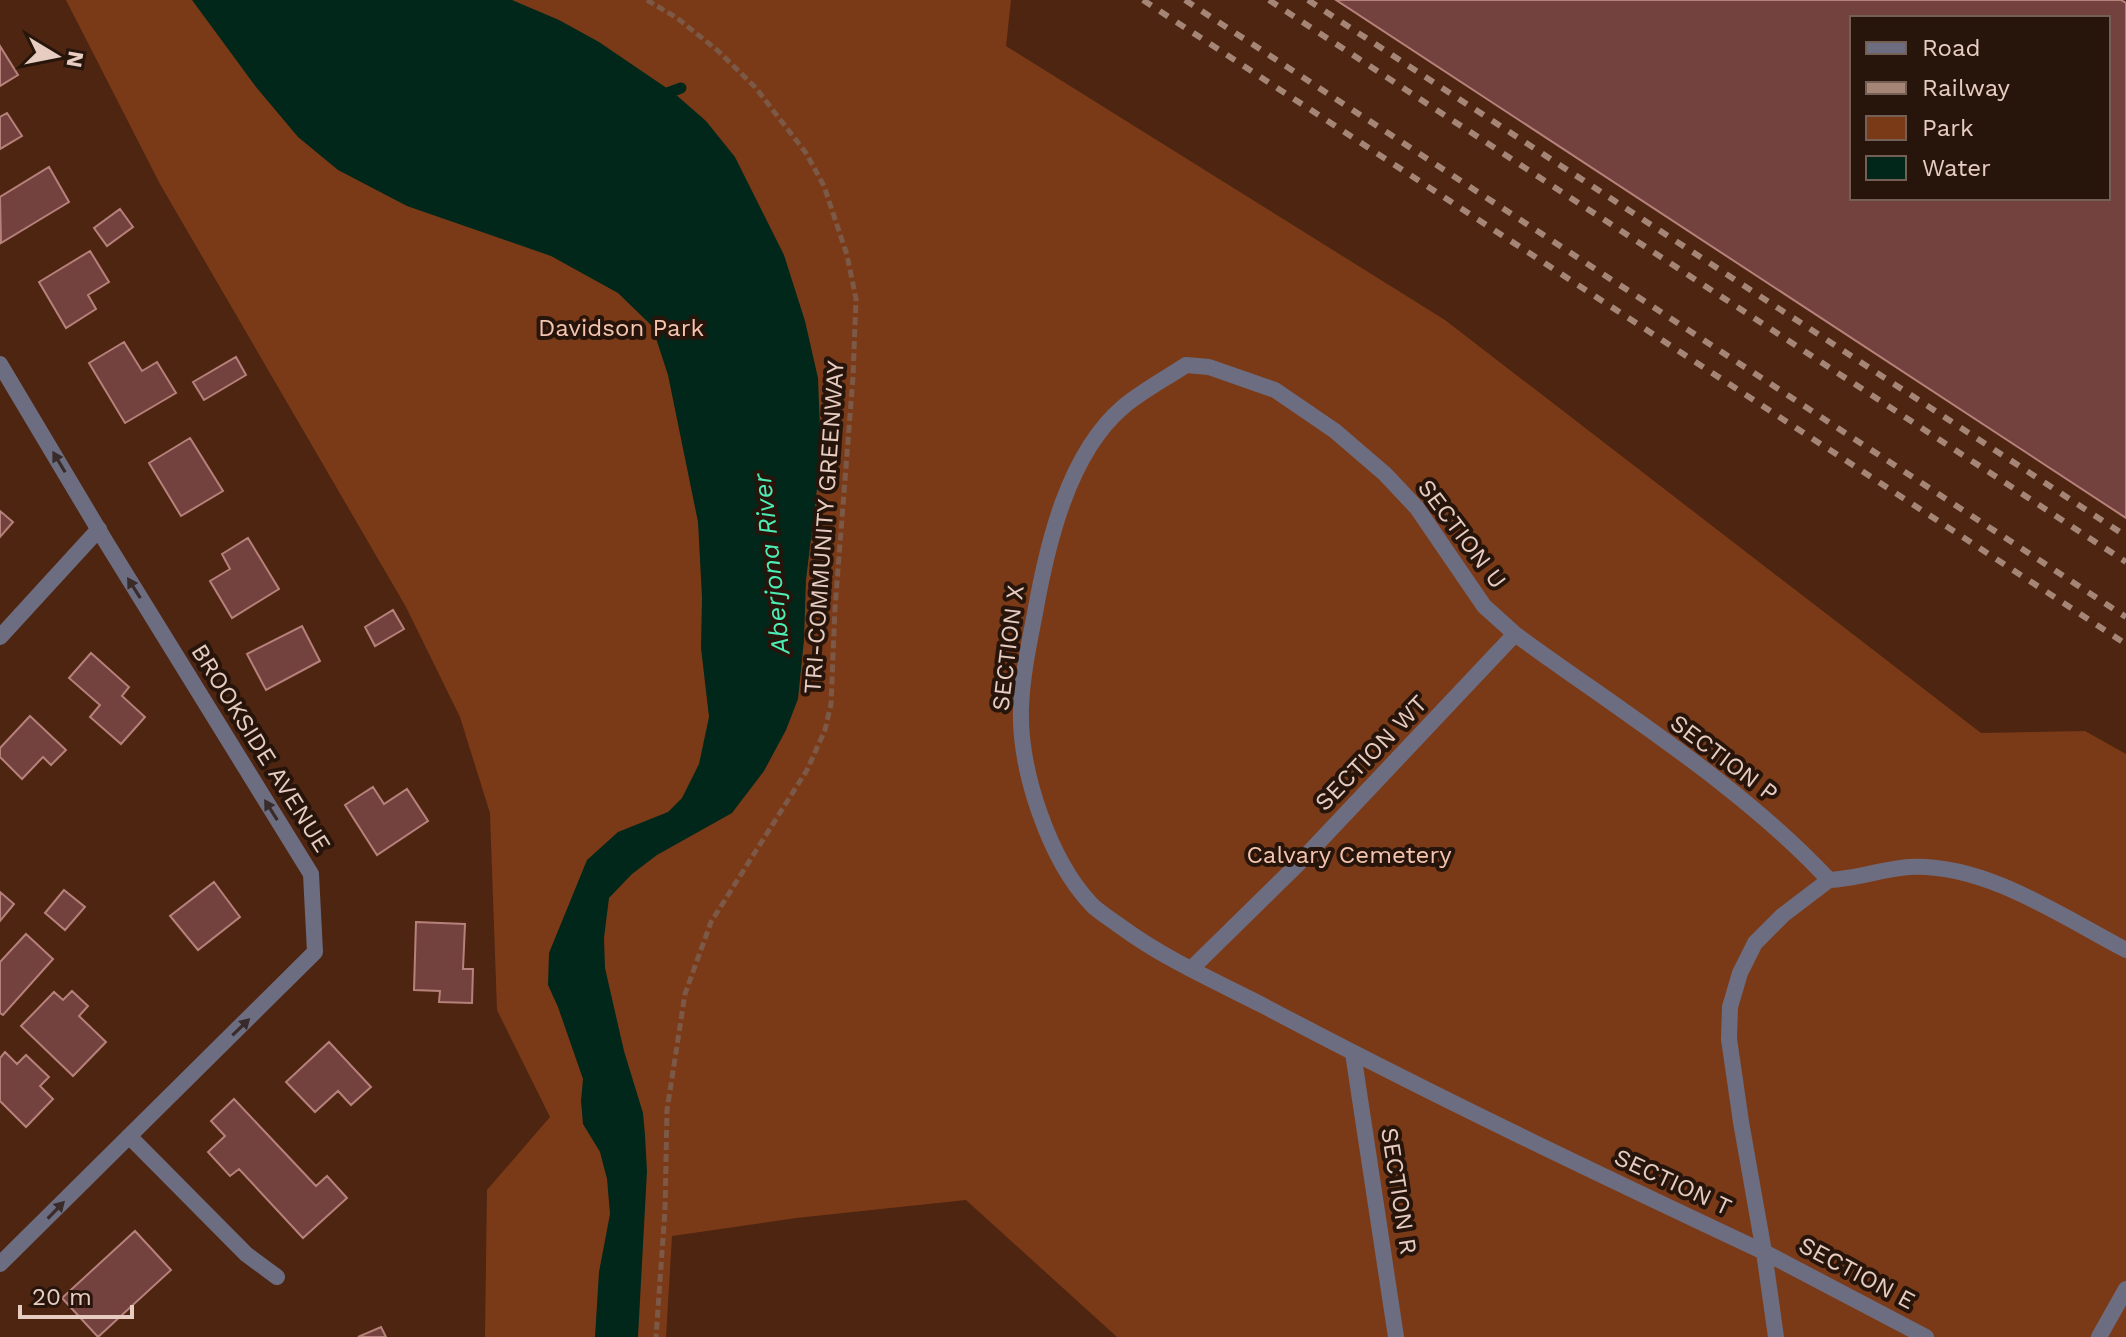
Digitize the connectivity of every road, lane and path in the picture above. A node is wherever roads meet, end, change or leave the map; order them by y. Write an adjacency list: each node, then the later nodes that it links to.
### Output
1 (647, 0): 16 (path, TRI-COMMUNITY GREENWAY)
2 (0, 364): 4 (street, BROOKSIDE AVENUE, one-way to 2)
3 (1186, 365): 5 (street, SECTION U); 9 (street, SECTION X)
4 (99, 529): 6 (street); 11 (street, BROOKSIDE AVENUE, one-way to 4)
5 (1515, 634): 7 (street, SECTION P); 9 (street, SECTION WT)
6 (0, 637)
7 (1829, 880): 8 (street); 12 (street, SECTION T)
8 (2126, 950)
9 (1192, 968): 10 (street, SECTION T)
10 (1353, 1053): 12 (street, SECTION T); 17 (street, SECTION R)
11 (129, 1136): 13 (street, BROOKSIDE AVENUE, one-way to 11); 14 (street)
12 (1764, 1252): 18 (street); 19 (street, SECTION E)
13 (0, 1264)
14 (277, 1277)
15 (2126, 1289): 20 (street)
16 (656, 1337)
17 (1396, 1337)
18 (1776, 1337)
19 (1926, 1337)
20 (2099, 1337)

